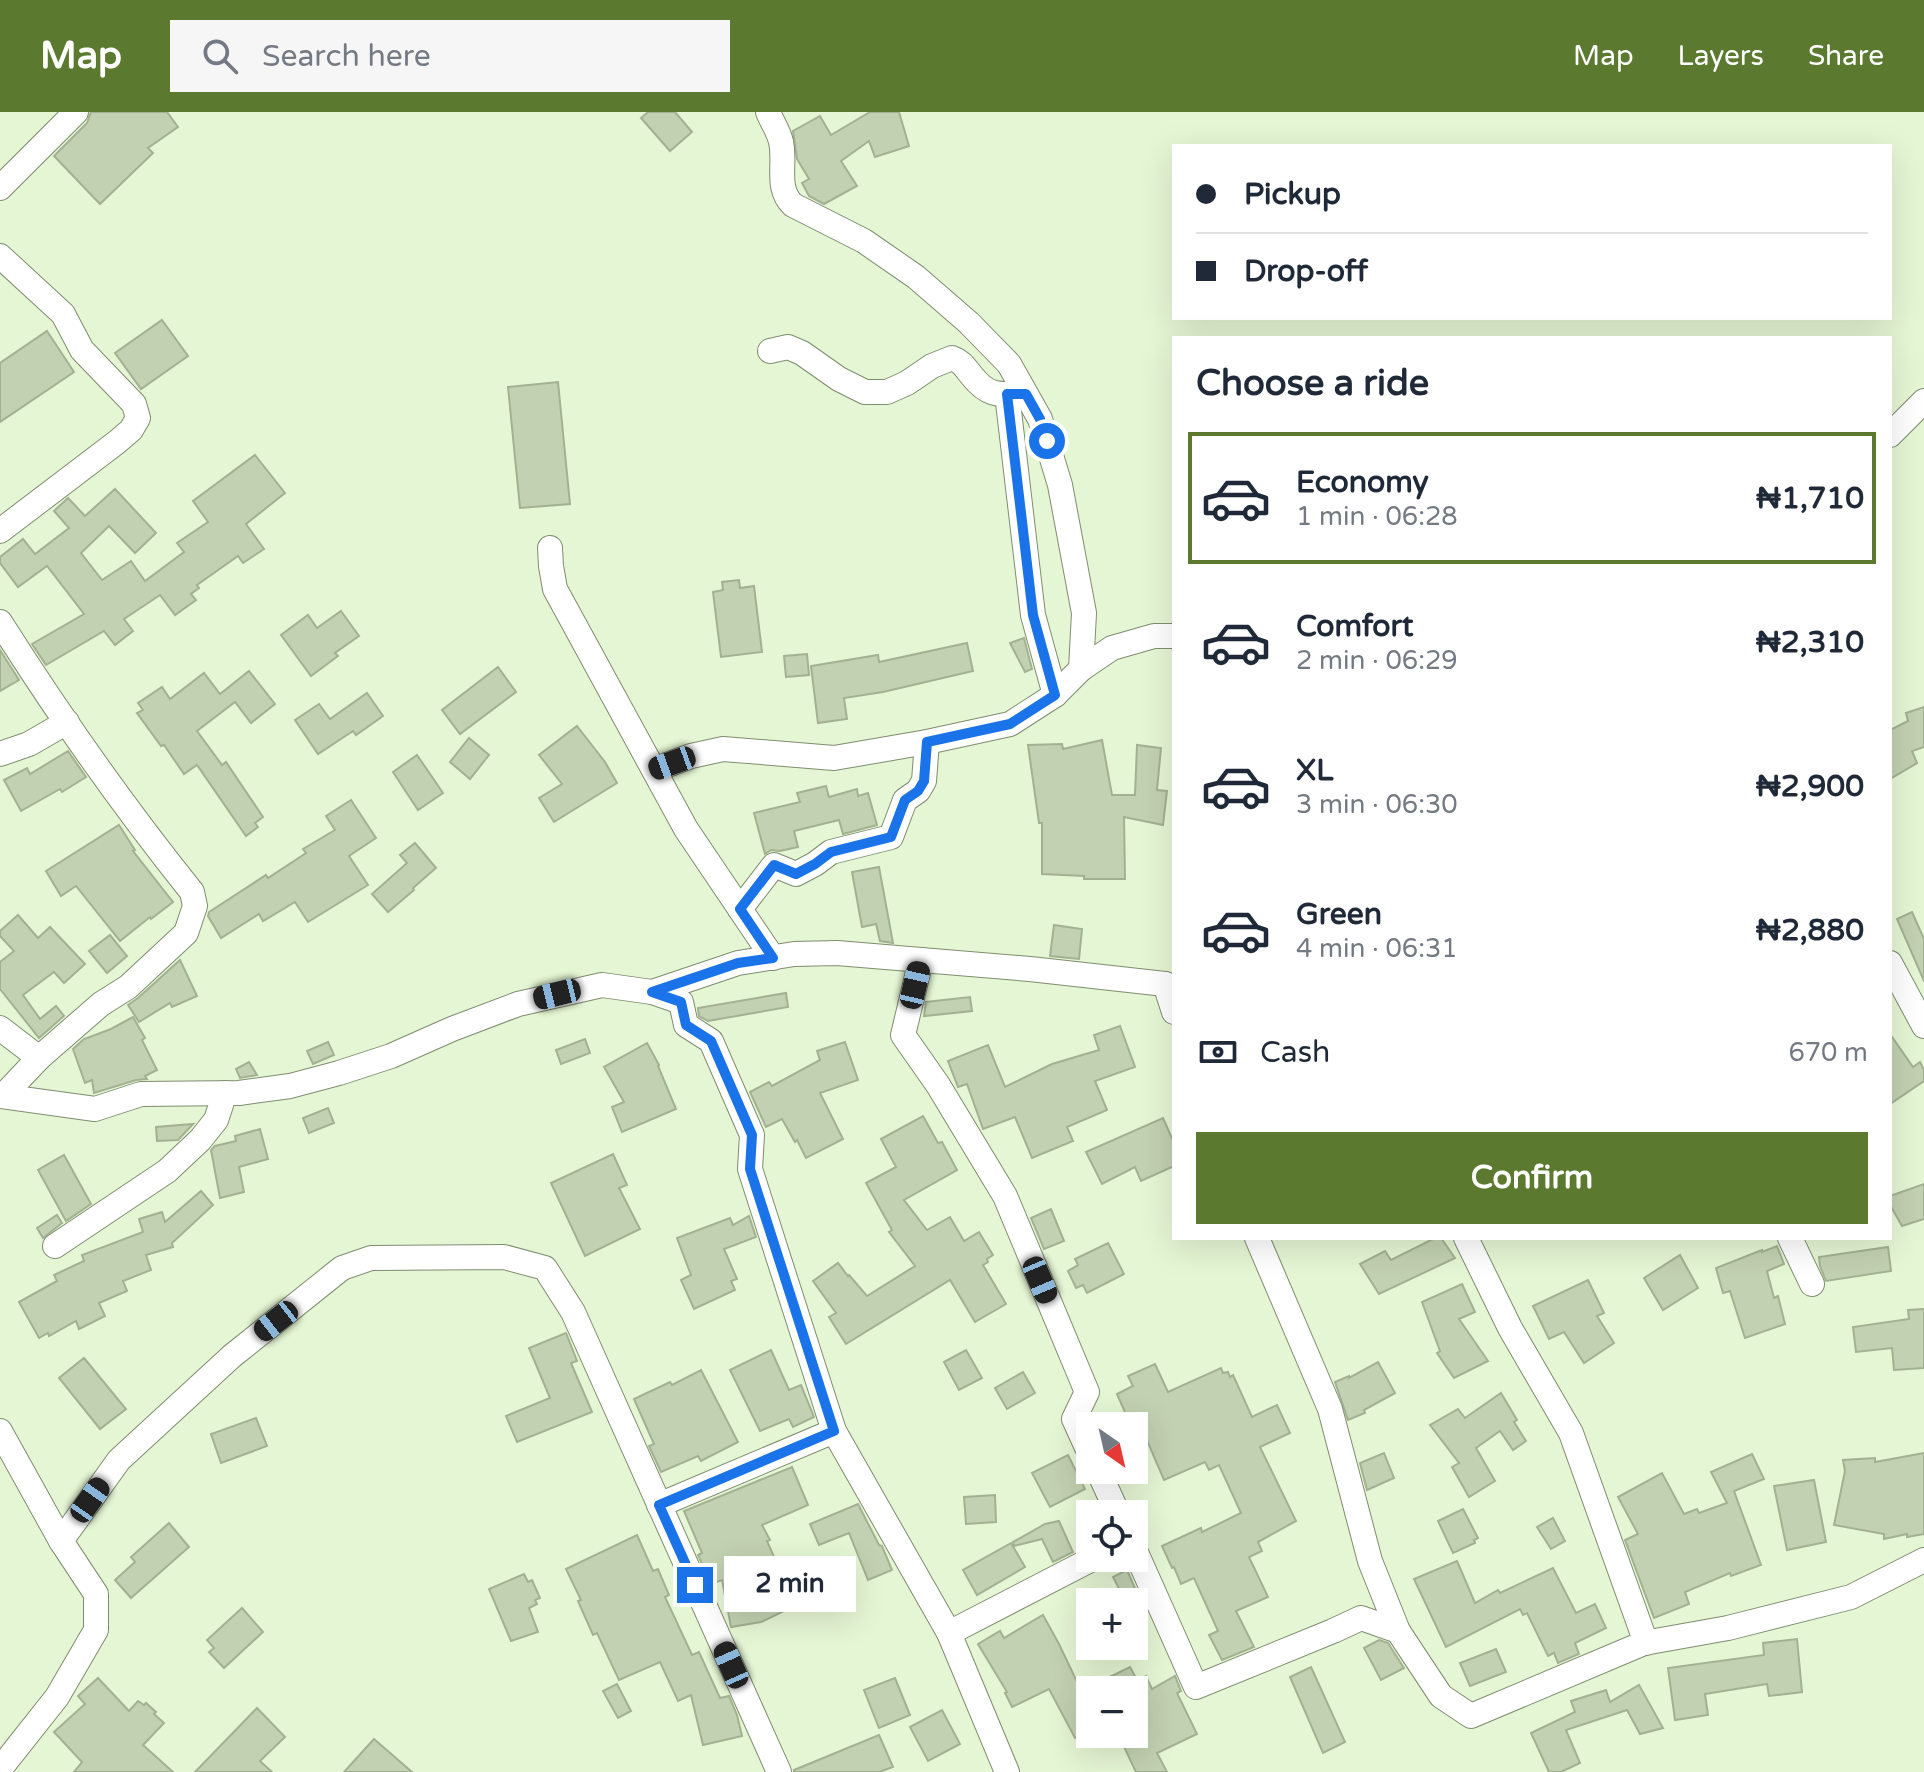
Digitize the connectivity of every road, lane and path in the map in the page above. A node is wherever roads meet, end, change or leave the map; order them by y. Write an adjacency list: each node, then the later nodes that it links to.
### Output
1 (76, 112): 3 (street)
2 (768, 112): 6 (street)
3 (0, 188)
4 (0, 256): 9 (street)
5 (770, 351): 6 (street)
6 (1017, 394): 13 (street); 14 (street)
7 (1924, 401): 8 (street)
8 (1892, 433)
9 (0, 531)
10 (550, 548): 18 (street)
11 (0, 622): 15 (street)
12 (1172, 636): 13 (street)
13 (1081, 669): 14 (street)
14 (1055, 695): 16 (street)
15 (67, 722): 17 (street); 27 (street)
16 (927, 742): 18 (street); 19 (street)
17 (0, 754)
18 (654, 770): 19 (street)
19 (740, 909): 20 (street)
20 (773, 958): 21 (street); 24 (street)
21 (921, 960): 23 (street); 35 (street)
22 (1892, 967): 25 (street)
23 (1169, 986)
24 (652, 992): 28 (street); 37 (street)
25 (1924, 1026)
26 (0, 1028): 27 (street)
27 (39, 1058): 29 (street)
28 (225, 1093): 29 (street); 33 (street)
29 (2, 1096)
30 (1258, 1240): 43 (street)
31 (1467, 1240): 45 (street)
32 (1791, 1240): 34 (street)
33 (55, 1246)
34 (1812, 1284)
35 (1077, 1412)
36 (0, 1431): 39 (street)
37 (834, 1431): 38 (street); 44 (street)
38 (659, 1505): 39 (street); 47 (street)
39 (61, 1541): 46 (street)
40 (1924, 1560): 45 (street)
41 (1076, 1567): 44 (street)
42 (1145, 1572): 43 (street)
43 (1398, 1631): 45 (street)
44 (949, 1633): 48 (street)
45 (1646, 1643)
46 (0, 1769)
47 (779, 1772)
48 (1007, 1772)

